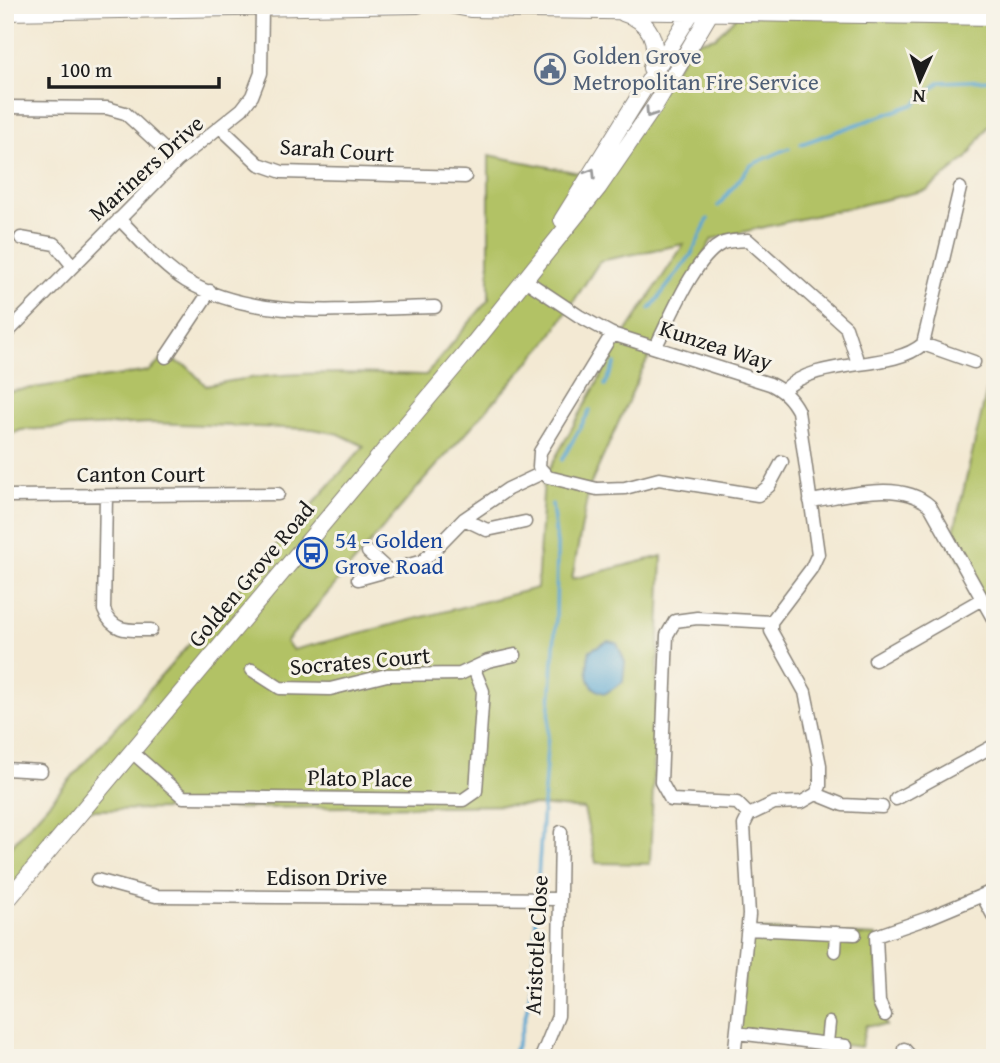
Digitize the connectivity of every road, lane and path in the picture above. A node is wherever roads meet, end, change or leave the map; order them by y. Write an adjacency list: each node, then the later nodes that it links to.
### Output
1 (418, 5): 5 (main road)
2 (449, 5): 8 (main road)
3 (151, 7): 4 (main road); 5 (main road)
4 (75, 8): 9 (main road)
5 (262, 8): 13 (street, Mariners Drive)
6 (694, 8): 7 (main road); 8 (main road); 11 (main road, Golden Grove Road)
7 (714, 8): 10 (main road); 20 (main road, Golden Grove Road, one-way to 20)
8 (611, 11): 11 (main road)
9 (5, 12)
10 (995, 17)
11 (645, 87): 20 (main road, Golden Grove Road, one-way to 11)
12 (5, 107): 14 (street)
13 (221, 128): 14 (street, Mariners Drive); 15 (street, Sarah Court)
14 (177, 161): 17 (street, Mariners Drive)
15 (465, 177)
16 (960, 188): 25 (street)
17 (118, 219): 19 (street, Mariners Drive); 21 (street)
18 (21, 238): 19 (street)
19 (72, 265): 24 (street, Mariners Drive)
20 (528, 277): 23 (street, Kunzea Way); 51 (main road, Golden Grove Road)
21 (210, 291): 22 (street); 27 (street)
22 (435, 307)
23 (612, 334): 26 (street, Kunzea Way); 32 (street)
24 (5, 335)
25 (923, 344): 28 (street); 29 (street)
26 (656, 346): 29 (street); 30 (street, Kunzea Way)
27 (166, 357)
28 (974, 362)
29 (858, 363): 30 (street)
30 (783, 391): 36 (street, Kunzea Way)
31 (782, 462): 32 (street)
32 (542, 473): 37 (street)
33 (278, 494): 35 (street, Canton Court)
34 (5, 496): 35 (street, Canton Court)
35 (106, 496): 45 (street)
36 (810, 501): 42 (street); 43 (street, Kunzea Way)
37 (464, 519): 38 (street); 40 (street)
38 (525, 522)
39 (368, 552): 40 (street)
40 (388, 571): 41 (street)
41 (358, 579)
42 (982, 599): 44 (street); 47 (street)
43 (771, 621): 54 (street); 57 (street)
44 (995, 622)
45 (150, 630)
46 (515, 655): 48 (street, Socrates Court)
47 (875, 660)
48 (474, 668): 49 (street, Socrates Court); 51 (street, Plato Place)
49 (252, 670)
50 (995, 745): 55 (street)
51 (132, 752): 63 (main road, Golden Grove Road)
52 (5, 769): 53 (street)
53 (41, 771)
54 (816, 794): 56 (street); 57 (street)
55 (896, 799)
56 (882, 807)
57 (749, 815): 65 (street)
58 (561, 832): 62 (street, Aristotle Close)
59 (97, 880): 62 (street, Edison Drive)
60 (995, 890): 61 (street)
61 (983, 897): 64 (street); 69 (street)
62 (560, 899): 74 (street, Aristotle Close)
63 (5, 903)
64 (995, 919)
65 (748, 929): 66 (street); 71 (street)
66 (836, 933): 67 (street); 68 (street)
67 (855, 934)
68 (835, 951)
69 (885, 1015)
70 (829, 1023): 72 (street)
71 (737, 1033): 72 (street); 75 (street)
72 (827, 1043): 73 (street)
73 (846, 1046)
74 (541, 1058)
75 (734, 1058)

